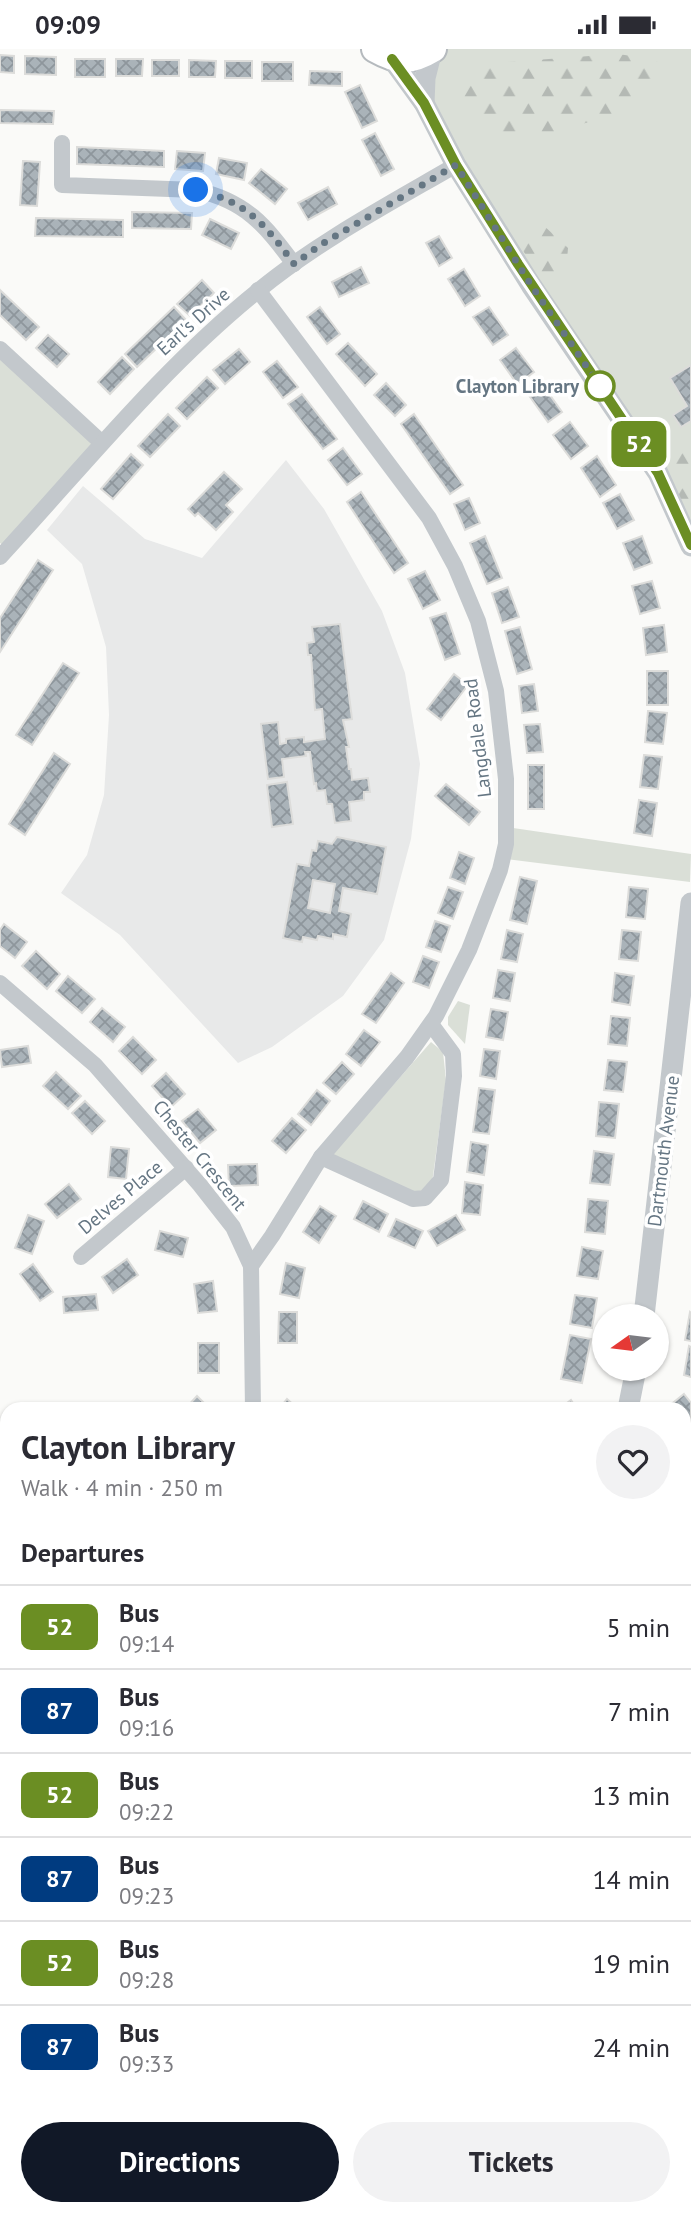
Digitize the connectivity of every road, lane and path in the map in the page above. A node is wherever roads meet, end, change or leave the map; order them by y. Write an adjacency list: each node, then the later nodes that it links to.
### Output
1 (432, 50): 2 (main road); 3 (street)
2 (384, 54): 3 (street)
3 (424, 103): 5 (street)
4 (62, 143): 6 (street)
5 (456, 165): 6 (street, Earl's Drive); 10 (street)
6 (294, 264): 7 (street, Earl's Drive)
7 (258, 290): 9 (street, Earl's Drive); 14 (street, Langdale Road)
8 (0, 349): 9 (street)
9 (102, 443): 11 (street, Earl's Drive)
10 (689, 532)
11 (0, 557)
12 (691, 903): 19 (street, Dartmouth Avenue)
13 (0, 983): 16 (street, Chester Crescent)
14 (431, 1024): 15 (street, Langdale Road); 15 (street)
15 (321, 1157): 18 (street, Langdale Road)
16 (186, 1168): 17 (street, Delves Place); 18 (street, Chester Crescent)
17 (81, 1257)
18 (251, 1266): 21 (street, Chester Crescent)
19 (645, 1304)
20 (634, 1381): 22 (street)
21 (253, 1402)
22 (629, 1402)

